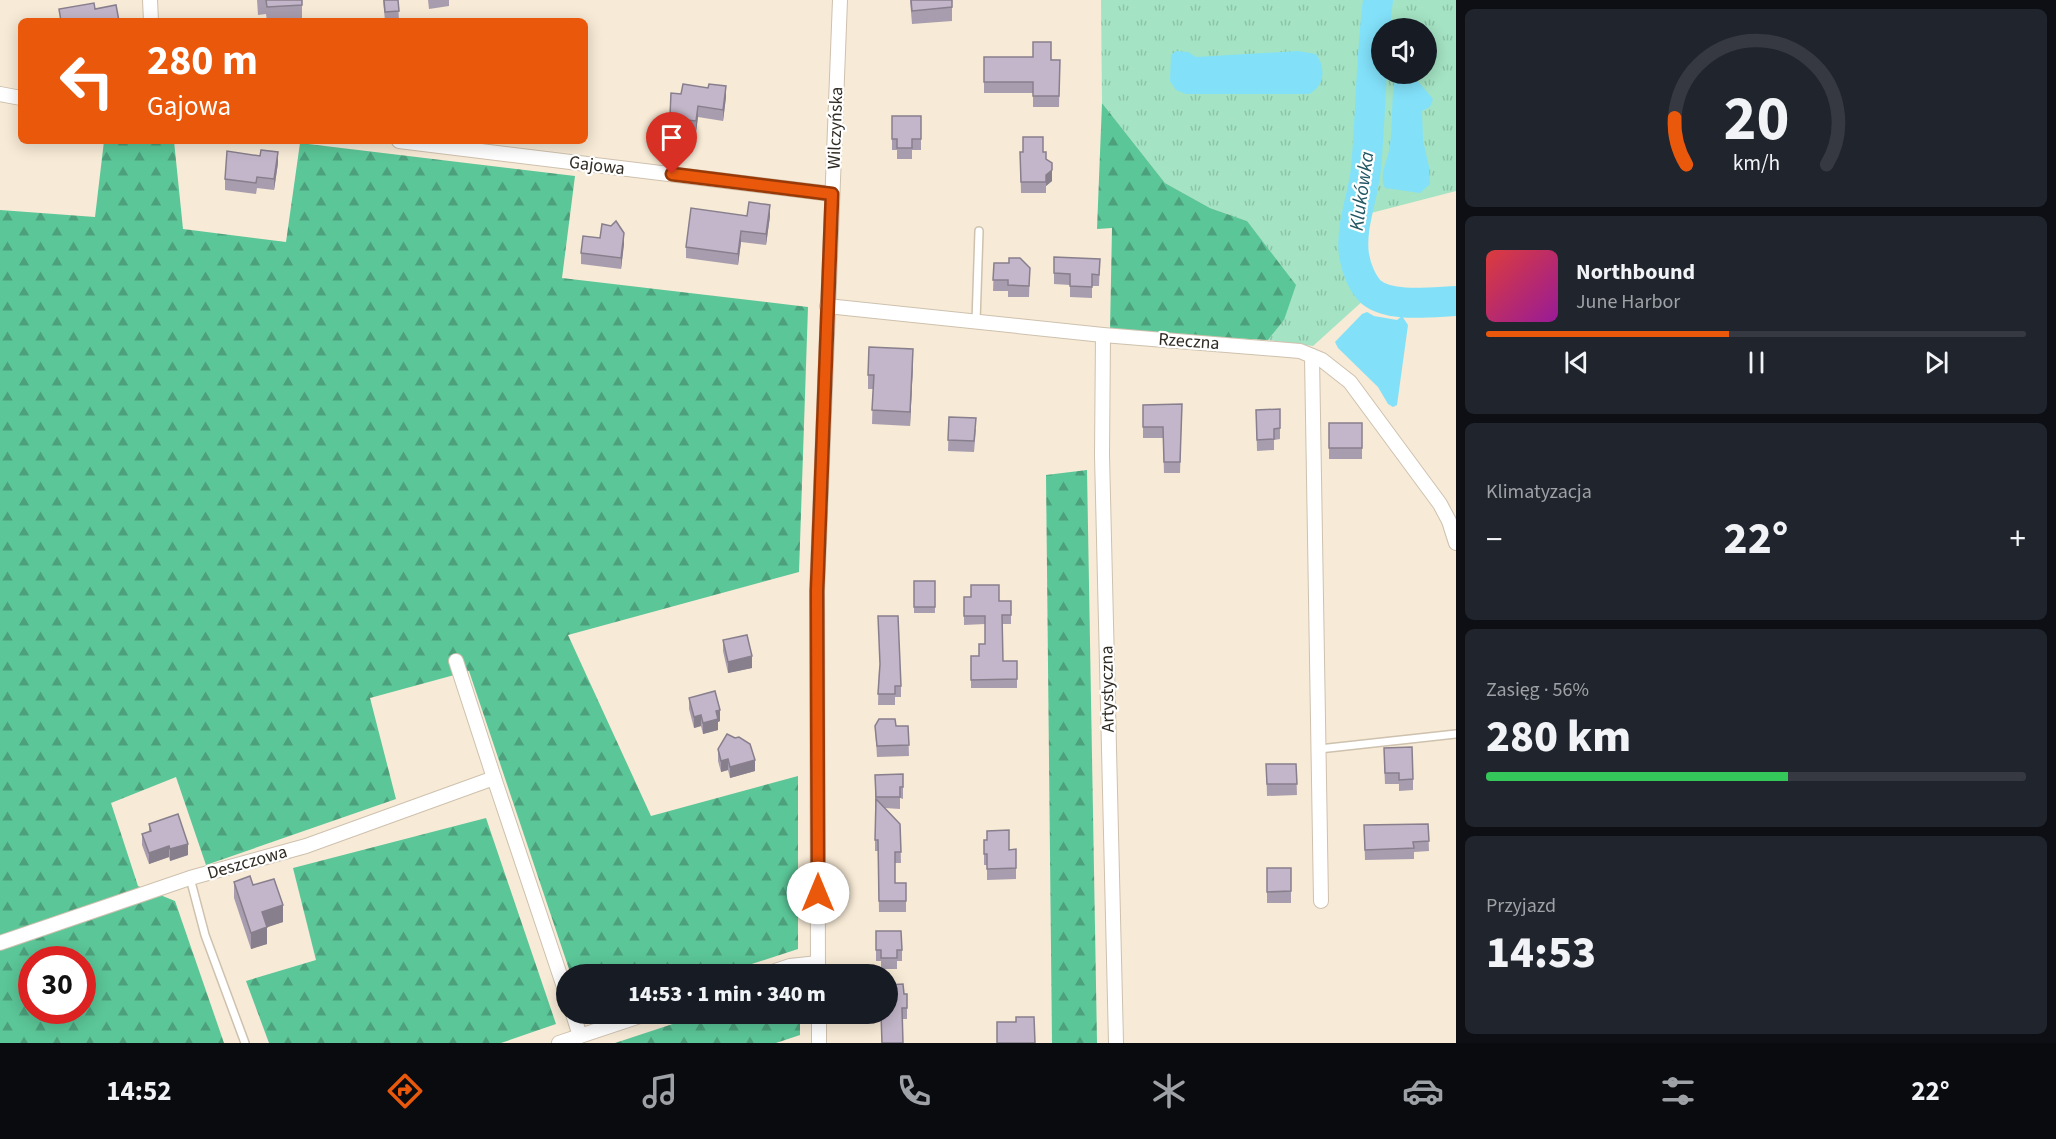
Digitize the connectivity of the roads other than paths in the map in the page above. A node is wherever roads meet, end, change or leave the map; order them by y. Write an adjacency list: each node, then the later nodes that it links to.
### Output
1 (150, 0): 3 (street)
2 (840, 0): 7 (street, Wilczyńska)
3 (151, 18)
4 (0, 94): 5 (street)
5 (18, 97)
6 (424, 144): 7 (street, Gajowa)
7 (832, 194): 9 (street, Wilczyńska)
8 (979, 231): 10 (lane)
9 (827, 306): 10 (street, Rzeczna); 22 (street, Wilczyńska)
10 (976, 322): 11 (street, Rzeczna)
11 (1103, 335): 12 (street, Rzeczna); 30 (street, Artystyczna)
12 (1312, 356): 13 (street, Rzeczna); 16 (street)
13 (1456, 543)
14 (456, 661): 17 (street)
15 (1456, 734): 16 (lane)
16 (1319, 749): 19 (street)
17 (494, 778): 18 (street, Deszczowa); 21 (street)
18 (190, 878): 20 (street, Deszczowa); 27 (lane)
19 (1321, 901)
20 (0, 943)
21 (556, 964)
22 (818, 964)
23 (576, 1024): 26 (street)
24 (616, 1024): 26 (street)
25 (819, 1024): 29 (street)
26 (580, 1036): 28 (street)
27 (245, 1043)
28 (559, 1043)
29 (819, 1043)
30 (1116, 1043)

